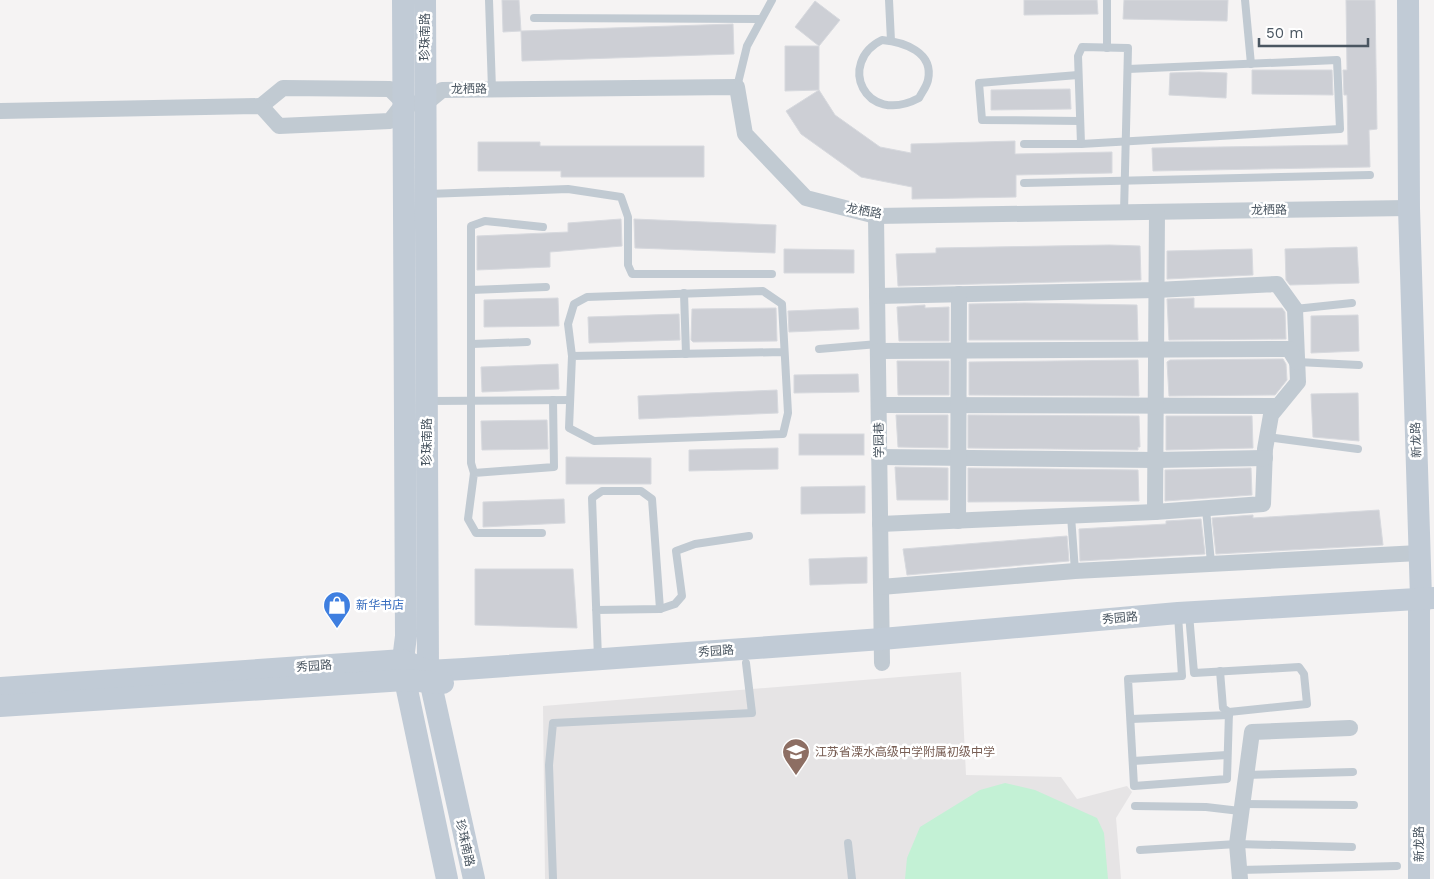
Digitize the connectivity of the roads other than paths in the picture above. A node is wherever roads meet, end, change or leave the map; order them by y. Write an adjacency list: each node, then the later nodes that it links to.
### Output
1 (403, 0): 18 (street, 珍珠南路)
2 (425, 0): 18 (street, 珍珠南路)
3 (489, 0): 17 (lane)
4 (890, 0): 11 (lane)
5 (1107, 0): 12 (lane)
6 (1245, 0): 13 (lane)
7 (1408, 0): 29 (street, 新龙路)
8 (771, 1): 10 (lane)
9 (534, 18): 10 (lane)
10 (761, 19): 16 (lane)
11 (891, 41): 11 (lane)
12 (1107, 48): 14 (lane); 15 (lane)
13 (1250, 64): 14 (lane); 22 (lane)
14 (1128, 69): 22 (lane)
15 (1078, 75): 21 (lane); 21 (lane)
16 (738, 87): 17 (street, 龙栖路); 32 (street, 龙栖路)
17 (492, 89): 18 (street, 龙栖路)
18 (414, 103): 19 (street); 19 (street, 龙栖路); 28 (street, 珍珠南路); 54 (street, 珍珠南路)
19 (260, 106): 20 (street)
20 (0, 111)
21 (1080, 121): 24 (lane)
22 (1128, 142): 24 (lane); 26 (lane)
23 (1024, 144): 24 (lane)
24 (1081, 144)
25 (1370, 175): 26 (lane)
26 (1125, 181): 27 (lane); 30 (lane)
27 (1024, 183)
28 (425, 194): 34 (lane); 54 (street, 珍珠南路)
29 (1409, 208): 31 (street, 龙栖路); 76 (street, 新龙路)
30 (1124, 212): 31 (street, 龙栖路); 32 (street, 龙栖路)
31 (1157, 212): 37 (street)
32 (876, 216): 40 (street, 学园巷)
33 (543, 226): 36 (lane)
34 (772, 274)
35 (546, 287): 36 (lane)
36 (472, 290): 44 (lane)
37 (1156, 290): 39 (street); 42 (street); 48 (street)
38 (684, 293): 49 (lane); 50 (lane); 51 (lane)
39 (959, 294): 40 (street); 47 (street)
40 (877, 296): 45 (street, 学园巷)
41 (1352, 303): 42 (lane)
42 (1295, 309): 52 (street)
43 (527, 342): 44 (lane)
44 (472, 344): 57 (lane)
45 (878, 347): 46 (lane); 47 (street); 58 (street, 学园巷)
46 (820, 349)
47 (959, 350): 48 (street); 59 (street)
48 (1156, 350): 52 (street); 60 (street)
49 (783, 352): 50 (lane); 56 (lane)
50 (686, 354): 51 (lane)
51 (572, 356): 56 (lane)
52 (1297, 362): 53 (lane); 61 (street)
53 (1359, 365)
54 (416, 400): 57 (lane); 87 (street, 珍珠南路); 89 (street, 珍珠南路)
55 (553, 400): 56 (lane); 57 (lane); 68 (lane)
56 (570, 400)
57 (472, 401): 68 (lane)
58 (878, 404): 59 (street); 64 (street, 学园巷)
59 (959, 404): 60 (street); 65 (street)
60 (1156, 404): 61 (street); 67 (street)
61 (1278, 406): 62 (street)
62 (1267, 437): 63 (lane); 66 (street)
63 (1358, 449)
64 (879, 457): 65 (street); 73 (street, 学园巷)
65 (957, 458): 67 (street); 72 (street)
66 (1265, 458): 67 (street); 69 (street)
67 (1155, 460): 70 (street)
68 (474, 474): 74 (lane)
69 (1206, 509): 70 (street); 77 (lane)
70 (1155, 512): 71 (street)
71 (1071, 516): 72 (street); 78 (lane)
72 (958, 521): 73 (street)
73 (880, 524): 79 (street, 学园巷)
74 (542, 532)
75 (749, 536): 81 (lane)
76 (1419, 553): 77 (street); 80 (street, 新龙路)
77 (1211, 563): 78 (street)
78 (1075, 571): 79 (street)
79 (881, 587): 84 (street, 学园巷)
80 (1427, 604): 83 (street, 秀园路); 112 (street, 新龙路)
81 (660, 609): 82 (lane); 82 (lane)
82 (596, 610): 85 (lane)
83 (1184, 619): 84 (street, 秀园路); 88 (lane); 93 (lane)
84 (882, 652): 85 (street, 秀园路); 86 (street, 秀园路)
85 (597, 660): 89 (street, 秀园路)
86 (746, 663): 89 (street, 秀园路); 110 (lane)
87 (404, 670): 89 (street, 秀园路); 90 (street, 秀园路); 91 (street, 秀园路); 108 (street, 珍珠南路)
88 (1220, 671): 92 (lane); 92 (lane)
89 (429, 677): 109 (street, 珍珠南路)
90 (0, 688)
91 (0, 706)
92 (1229, 713): 93 (lane); 95 (lane)
93 (1130, 719): 96 (lane)
94 (1350, 728): 98 (street)
95 (1228, 755): 96 (lane); 96 (lane)
96 (1132, 761)
97 (1353, 772): 98 (lane)
98 (1245, 775): 101 (street)
99 (1354, 805): 101 (lane)
100 (1135, 806): 101 (lane)
101 (1240, 807): 103 (street)
102 (848, 843): 111 (lane)
103 (1237, 844): 104 (lane); 105 (lane); 107 (street)
104 (1352, 847)
105 (1140, 850)
106 (1397, 866): 107 (lane)
107 (1240, 874)
108 (448, 879)
109 (474, 879)
110 (553, 879)
111 (852, 879)
112 (1419, 879)

